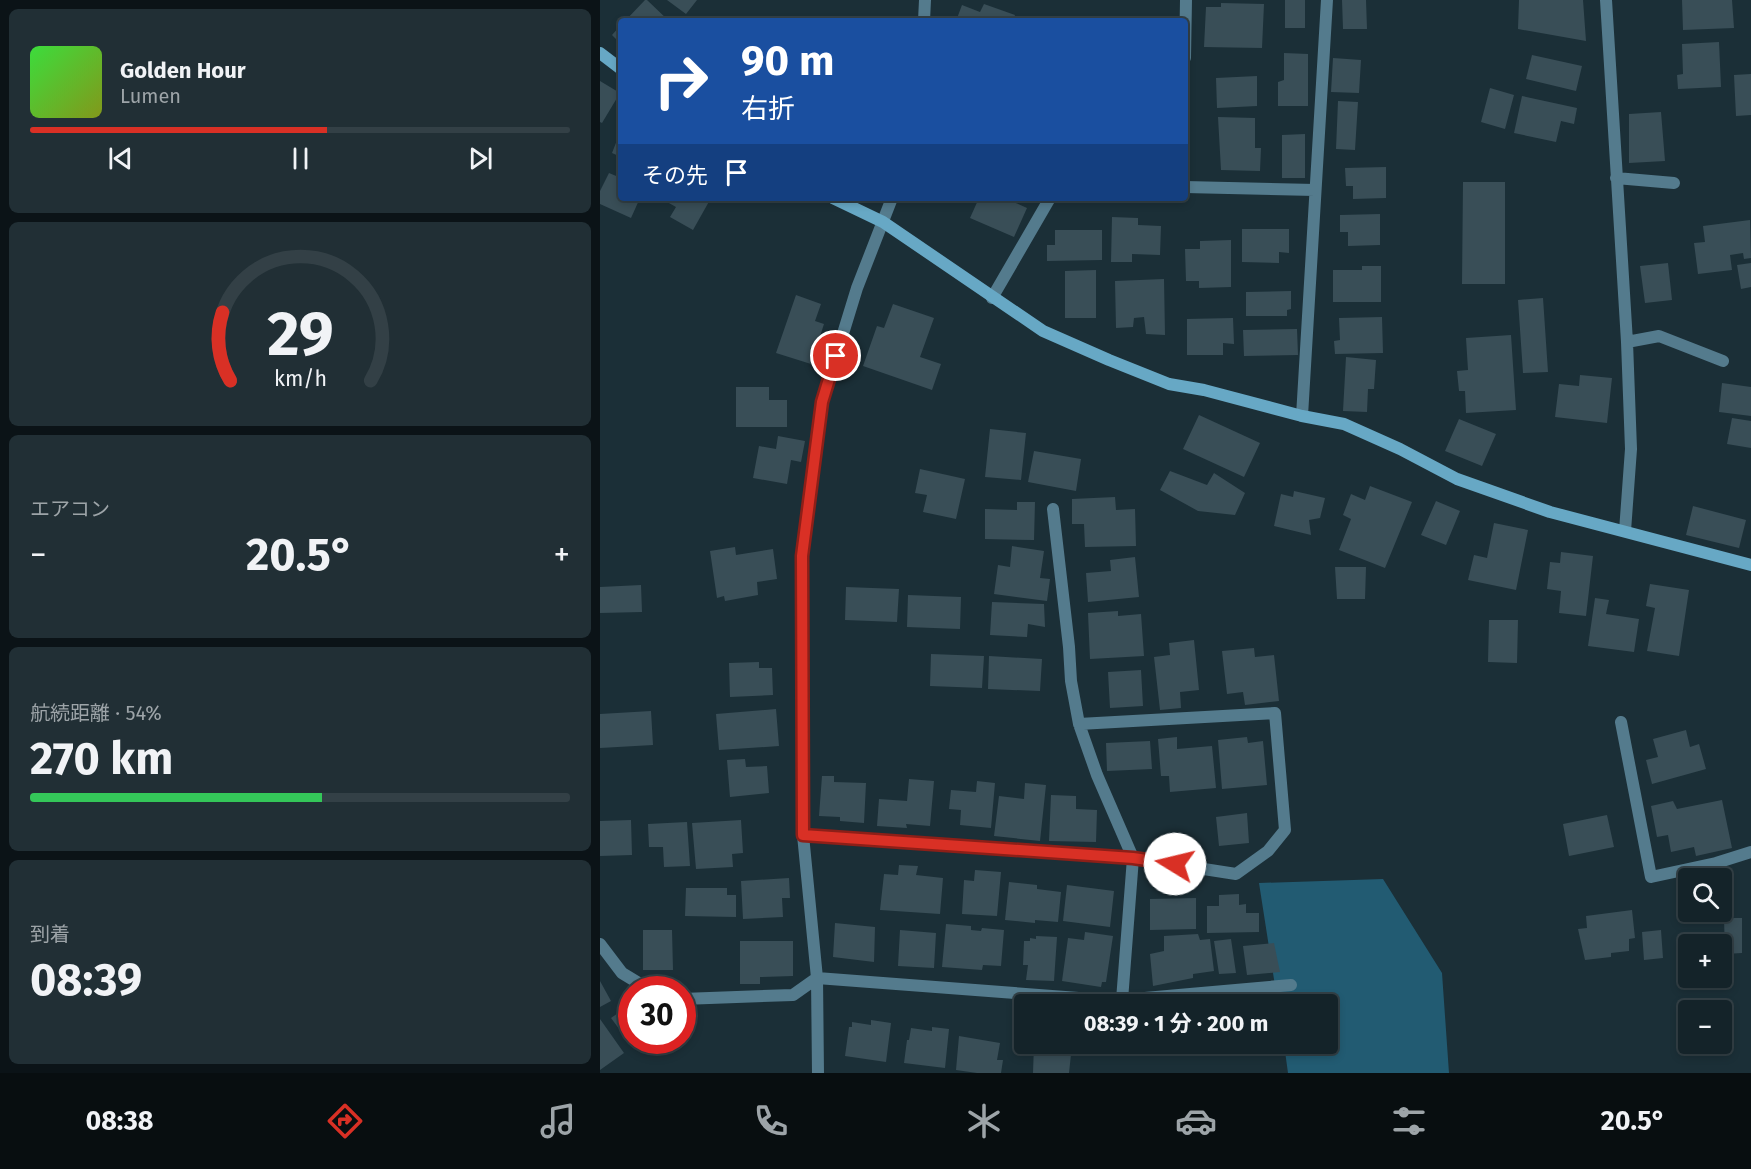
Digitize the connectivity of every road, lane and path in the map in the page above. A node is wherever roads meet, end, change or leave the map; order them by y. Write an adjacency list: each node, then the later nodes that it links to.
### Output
1 (925, 0): 5 (street)
2 (1186, 0): 6 (street)
3 (1327, 0): 12 (street)
4 (1606, 0): 9 (street)
5 (924, 18)
6 (1186, 18)
7 (600, 53): 8 (street)
8 (618, 67)
9 (1616, 178): 10 (street); 18 (street)
10 (1674, 183)
11 (1188, 187): 12 (street)
12 (1315, 190): 20 (street)
13 (838, 201): 16 (street)
14 (891, 201): 16 (street)
15 (1048, 201): 17 (street)
16 (883, 222): 17 (street); 26 (street)
17 (992, 298): 20 (street)
18 (1627, 342): 19 (street); 22 (street)
19 (1723, 361)
20 (1302, 416): 22 (street)
21 (1053, 509): 25 (street)
22 (1625, 531): 23 (street)
23 (1751, 565)
24 (1621, 722): 27 (street)
25 (1079, 724): 28 (street); 28 (street)
26 (803, 835): 28 (street); 31 (street)
27 (1751, 852)
28 (1133, 858): 34 (street)
29 (600, 944): 30 (street)
30 (627, 976)
31 (817, 978): 33 (street); 36 (street); 37 (street)
32 (1291, 985): 35 (street)
33 (1026, 994)
34 (1122, 994)
35 (1190, 994)
36 (696, 998)
37 (818, 1073)

